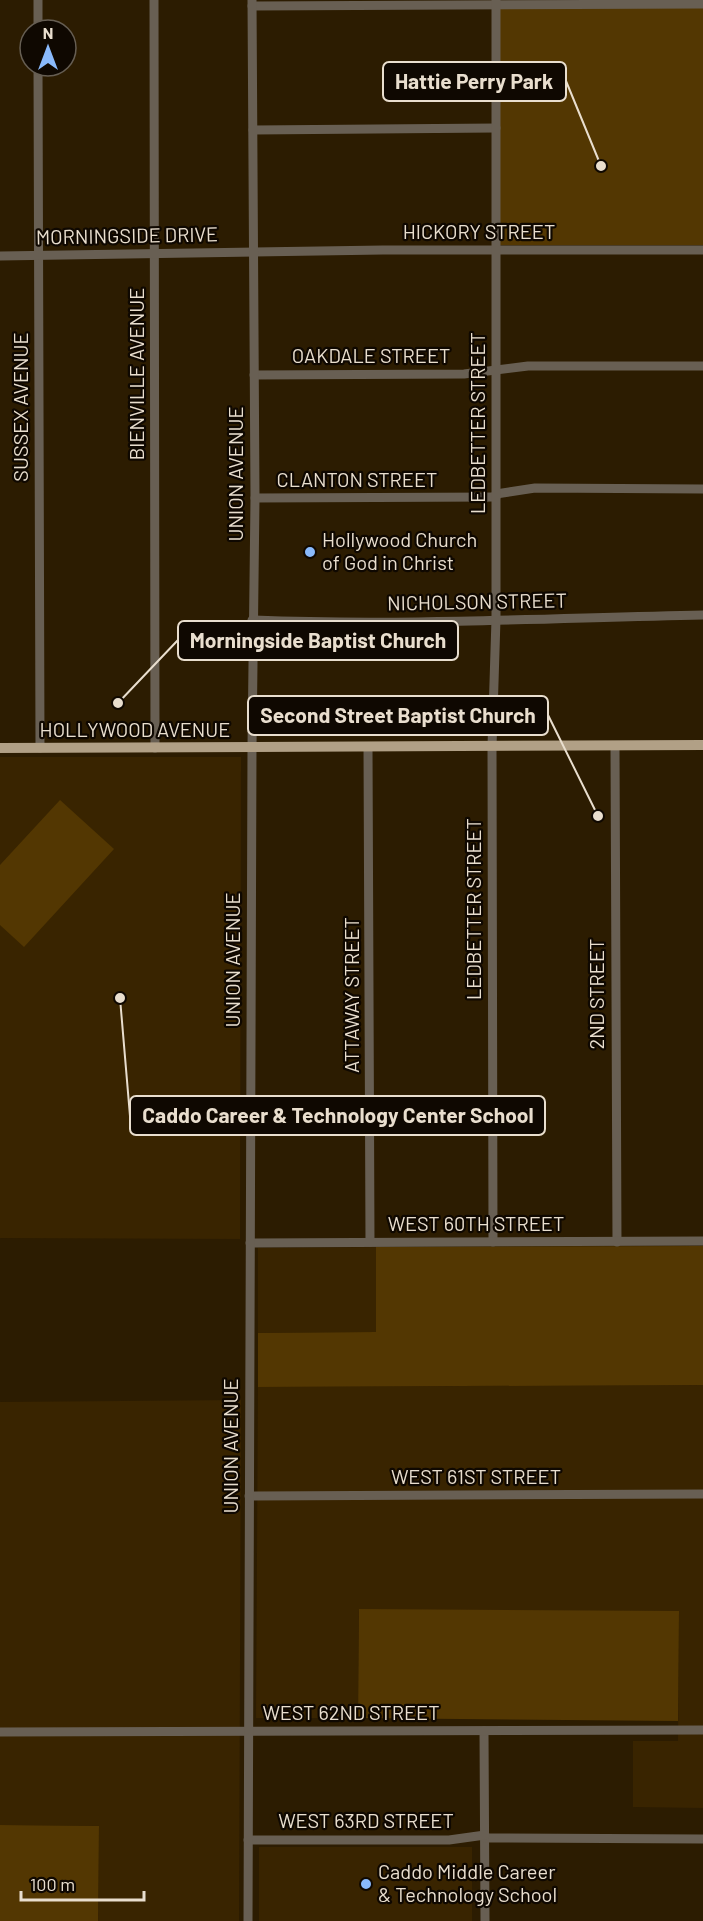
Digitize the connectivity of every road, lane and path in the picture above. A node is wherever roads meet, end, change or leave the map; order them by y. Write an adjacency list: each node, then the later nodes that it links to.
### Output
1 (38, 0): 6 (street)
2 (154, 0): 13 (street, BIENVILLE AVENUE)
3 (496, 2): 4 (street); 5 (street); 8 (street, LEDBETTER STREET)
4 (252, 3): 9 (street, UNION AVENUE)
5 (703, 4)
6 (38, 18)
7 (38, 78): 15 (street, SUSSEX AVENUE)
8 (496, 128): 9 (street); 10 (street, LEDBETTER STREET)
9 (253, 130): 12 (street, UNION AVENUE)
10 (496, 250): 11 (street, HICKORY STREET); 12 (street, HICKORY STREET); 17 (street, LEDBETTER STREET)
11 (703, 250)
12 (255, 252): 13 (street, MORNINGSIDE DRIVE); 18 (street, UNION AVENUE)
13 (154, 255): 15 (street, MORNINGSIDE DRIVE); 32 (street, BIENVILLE AVENUE)
14 (0, 256): 15 (street, MORNINGSIDE DRIVE)
15 (39, 256): 31 (street, SUSSEX AVENUE)
16 (703, 366): 17 (street, OAKDALE STREET)
17 (496, 370): 18 (street, OAKDALE STREET); 20 (street, LEDBETTER STREET)
18 (254, 375): 21 (street, UNION AVENUE)
19 (703, 489): 20 (street, CLANTON STREET)
20 (496, 495): 21 (street, CLANTON STREET); 24 (street, LEDBETTER STREET)
21 (255, 498): 23 (street, UNION AVENUE)
22 (703, 615): 24 (street, NICHOLSON STREET)
23 (252, 620): 24 (street, NICHOLSON STREET); 28 (street, UNION AVENUE)
24 (496, 620): 26 (street, LEDBETTER STREET)
25 (703, 745): 27 (main road, HOLLYWOOD AVENUE)
26 (492, 746): 27 (main road, HOLLYWOOD AVENUE); 29 (main road, HOLLYWOOD AVENUE); 35 (street, LEDBETTER STREET)
27 (615, 746): 36 (street, 2ND STREET)
28 (252, 747): 29 (main road, HOLLYWOOD AVENUE); 32 (main road, HOLLYWOOD AVENUE); 37 (street, UNION AVENUE)
29 (368, 747): 34 (street, ATTAWAY STREET)
30 (0, 748): 31 (main road, HOLLYWOOD AVENUE)
31 (40, 748): 32 (main road, HOLLYWOOD AVENUE)
32 (155, 748)
33 (703, 1241): 36 (street, WEST 60TH STREET)
34 (370, 1242): 35 (street, WEST 60TH STREET); 37 (street, WEST 60TH STREET)
35 (493, 1242): 36 (street, WEST 60TH STREET)
36 (616, 1242)
37 (250, 1243): 39 (street, UNION AVENUE)
38 (703, 1494): 39 (street, WEST 61ST STREET)
39 (249, 1496): 41 (street, UNION AVENUE)
40 (703, 1730): 42 (street, WEST 62ND STREET)
41 (248, 1731): 42 (street, WEST 62ND STREET); 43 (street, WEST 62ND STREET); 46 (street, UNION AVENUE)
42 (484, 1731): 44 (street)
43 (0, 1732)
44 (485, 1837): 45 (street, WEST 63RD STREET); 46 (street, WEST 63RD STREET); 48 (street)
45 (703, 1839)
46 (248, 1840): 47 (street, UNION AVENUE)
47 (248, 1921)
48 (485, 1921)

